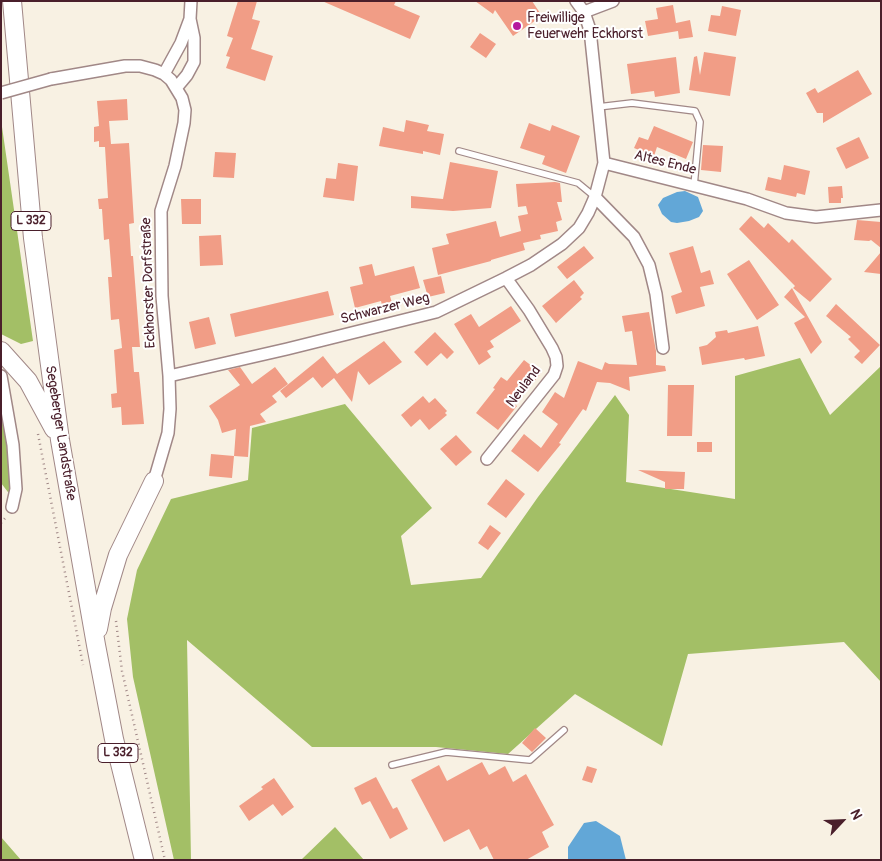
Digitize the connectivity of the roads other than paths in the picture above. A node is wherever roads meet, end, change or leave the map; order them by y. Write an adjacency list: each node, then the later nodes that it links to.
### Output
1 (12, 1): 21 (main road, Segeberger Landstraße / L 332)
2 (192, 1): 6 (street)
3 (576, 1): 5 (street)
4 (613, 1): 5 (street)
5 (584, 12): 10 (street)
6 (190, 19): 7 (street); 8 (street)
7 (164, 74): 8 (street, Eckhorster Dorfstraße); 9 (street, bridge)
8 (177, 87): 20 (street, Eckhorster Dorfstraße)
9 (1, 92)
10 (598, 107): 12 (street); 13 (lane)
11 (459, 150): 14 (lane)
12 (604, 163): 13 (street, Altes Ende); 14 (street, Schwarzer Weg)
13 (694, 186): 15 (street, Altes Ende)
14 (595, 197): 16 (street, Schwarzer Weg); 17 (street)
15 (881, 210)
16 (506, 278): 20 (street, Schwarzer Weg); 22 (street, Neuland)
17 (663, 348)
18 (1, 351): 21 (main road)
19 (1, 376): 24 (street)
20 (169, 376): 23 (street, Eckhorster Dorfstraße)
21 (60, 440): 25 (main road, Segeberger Landstraße / L 332)
22 (487, 459)
23 (154, 481): 25 (main road)
24 (12, 507)
25 (96, 645): 28 (main road, Segeberger Landstraße / L 332)
26 (564, 730): 27 (lane)
27 (392, 765)
28 (144, 860)

